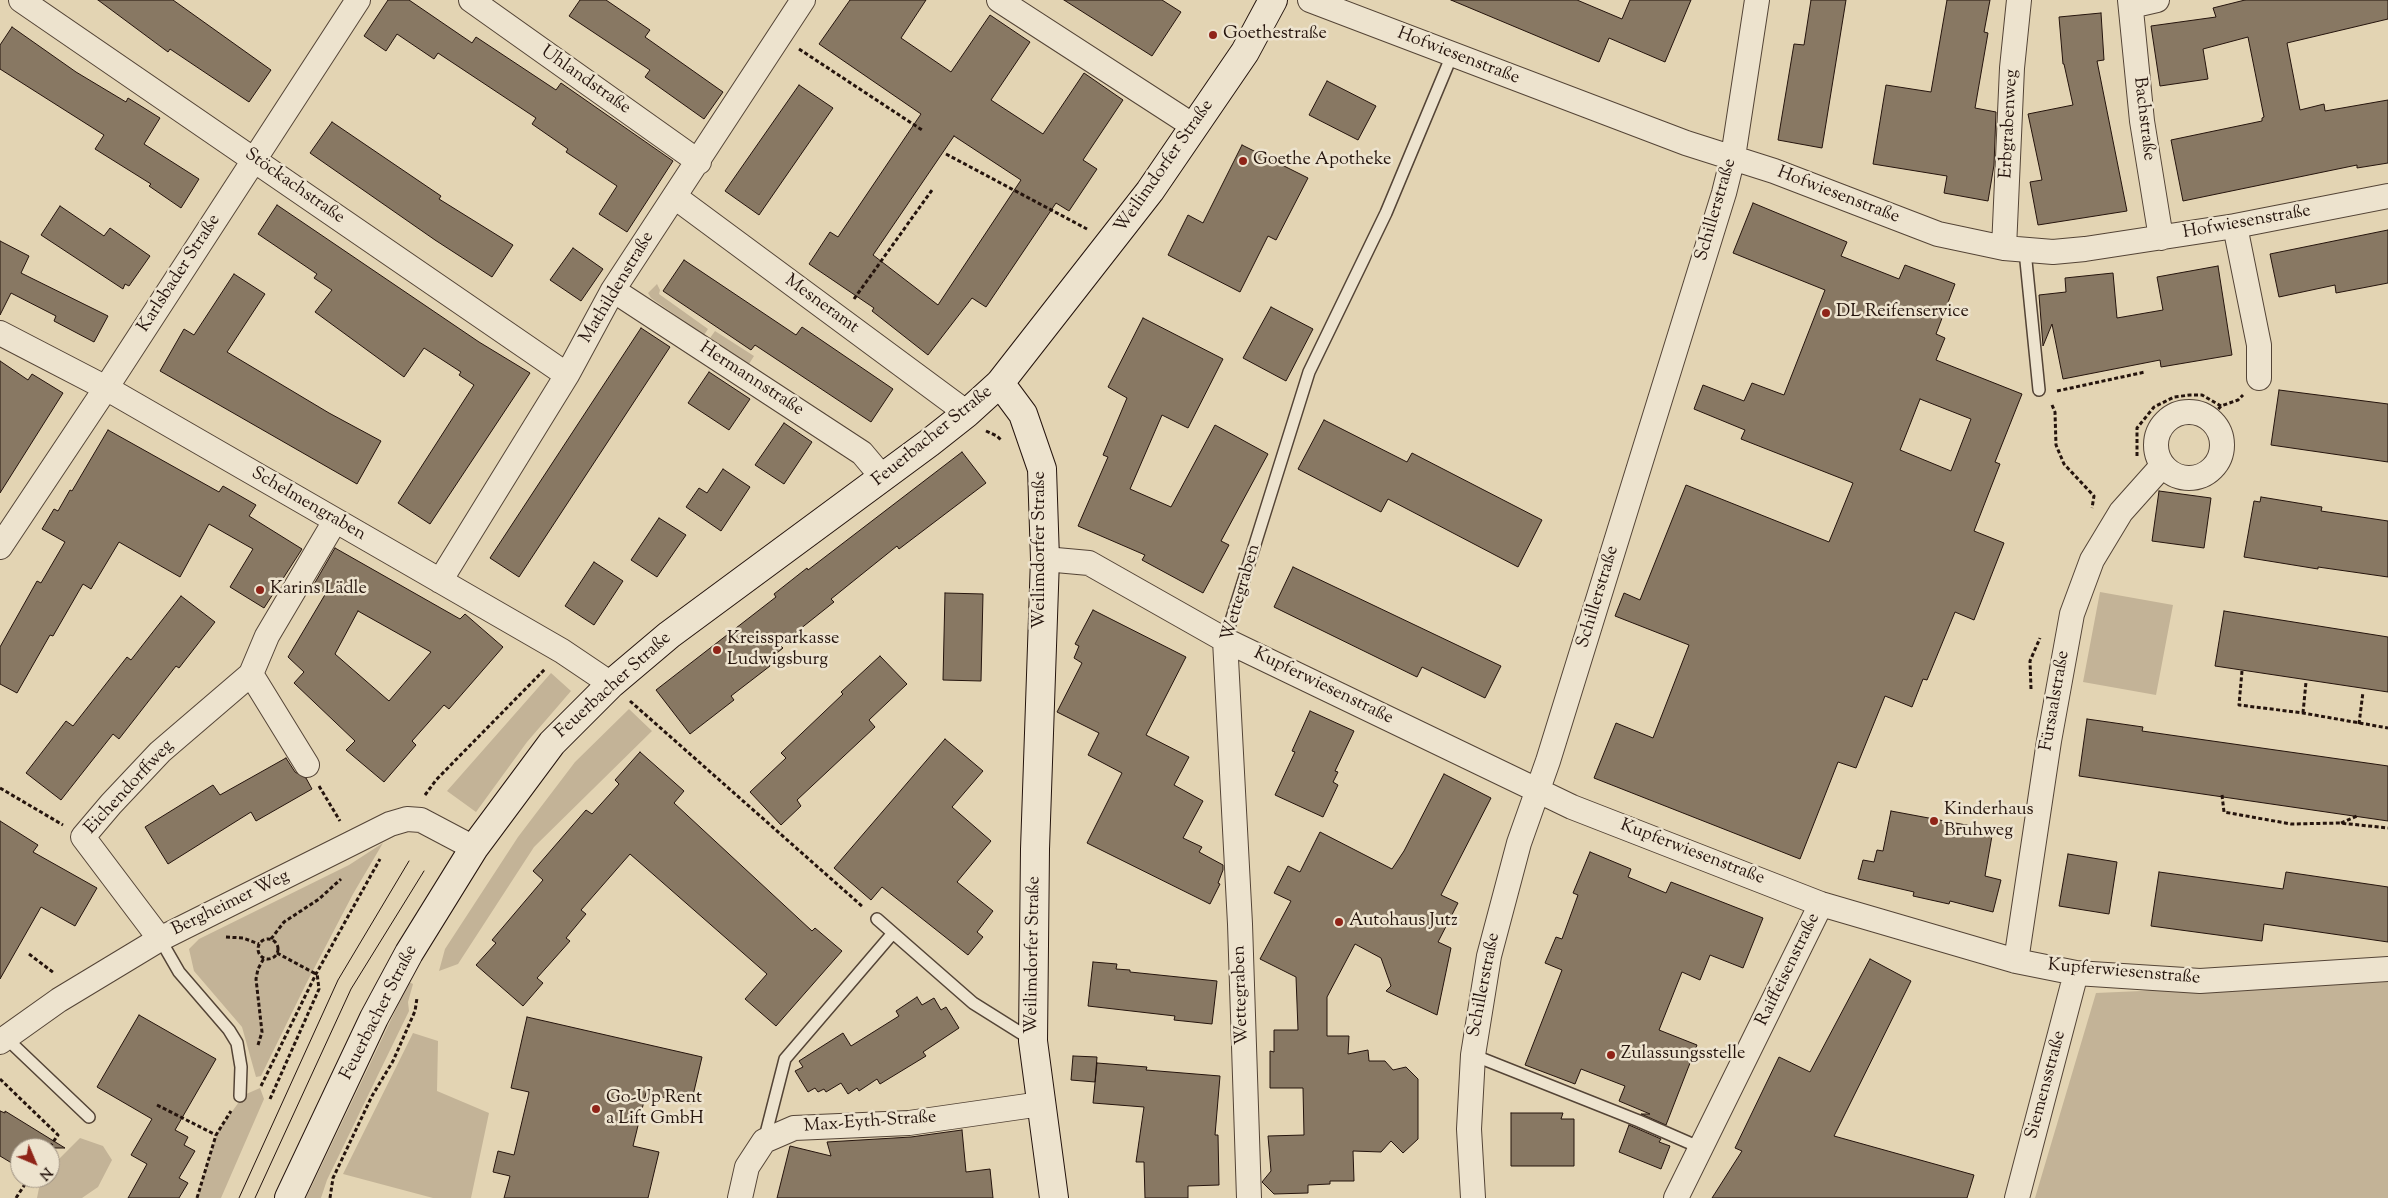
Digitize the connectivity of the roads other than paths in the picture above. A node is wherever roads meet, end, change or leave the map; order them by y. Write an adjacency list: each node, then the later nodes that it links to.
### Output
1 (21, 0): 15 (street, Stöckachstraße)
2 (358, 0): 15 (street, Karlsbader Straße)
3 (471, 0): 16 (street, Uhlandstraße)
4 (803, 0): 16 (street, Mathildenstraße)
5 (999, 0): 13 (street)
6 (1274, 0): 13 (main road, Weilimdorfer Straße)
7 (1310, 0): 12 (street, Hofwiesenstraße)
8 (1757, 0): 14 (street, Schillerstraße)
9 (2019, 0): 21 (street, Erbgrabenweg)
10 (2157, 0): 11 (street)
11 (2130, 3): 20 (street, Bachstraße)
12 (1452, 55): 14 (street, Hofwiesenstraße); 36 (lane, Wettegraben)
13 (1195, 127): 26 (main road, Weilimdorfer Straße)
14 (1733, 157): 21 (street, Hofwiesenstraße); 40 (street, Schillerstraße)
15 (253, 159): 24 (street, Stöckachstraße); 27 (street, Karlsbader Straße)
16 (699, 162): 18 (street, Mathildenstraße)
17 (2388, 196): 19 (street, Hofwiesenstraße)
18 (675, 197): 22 (street, Mathildenstraße); 29 (street, Mesneramt)
19 (2236, 226): 20 (street, Hofwiesenstraße); 25 (street)
20 (2161, 238): 21 (street, Hofwiesenstraße)
21 (2014, 250): 28 (lane)
22 (613, 290): 24 (street, Mathildenstraße); 31 (street, Hermannstraße)
23 (0, 333): 27 (street, Schelmengraben)
24 (567, 375): 35 (street, Mathildenstraße)
25 (2259, 378)
26 (1000, 382): 29 (main road, Feuerbacher Straße); 34 (main road, Weilimdorfer Straße)
27 (106, 388): 32 (street, Schelmengraben); 33 (street, Karlsbader Straße)
28 (2041, 392)
29 (967, 413): 31 (main road, Feuerbacher Straße)
30 (2162, 466): 30 (street); 46 (street, Fürsaalstraße)
31 (883, 478): 38 (main road, Feuerbacher Straße)
32 (335, 521): 35 (street, Schelmengraben); 37 (street, Eichendorffweg)
33 (0, 547)
34 (1044, 559): 36 (street, Kupferwiesenstraße); 50 (main road, Weilimdorfer Straße)
35 (440, 581): 38 (street, Schelmengraben)
36 (1225, 640): 40 (street, Kupferwiesenstraße); 60 (street, Wettegraben)
37 (251, 674): 39 (street); 45 (street, Eichendorffweg)
38 (611, 684): 41 (main road, Feuerbacher Straße)
39 (307, 765)
40 (1538, 791): 42 (street, Kupferwiesenstraße); 51 (street, Schillerstraße)
41 (474, 848): 45 (street, Bergheimer Weg); 57 (main road, Feuerbacher Straße)
42 (1822, 904): 46 (street, Kupferwiesenstraße); 56 (street, Raiffeisenstraße)
43 (877, 919): 44 (lane)
44 (893, 933): 50 (lane); 55 (lane)
45 (160, 939): 49 (street, Bergheimer Weg); 52 (lane)
46 (2016, 961): 48 (street, Kupferwiesenstraße)
47 (2388, 969): 48 (street, Kupferwiesenstraße)
48 (2076, 973): 63 (street, Siemensstraße)
49 (3, 1040): 54 (lane)
50 (1033, 1041): 53 (main road, Weilimdorfer Straße)
51 (1473, 1055): 56 (lane); 61 (street, Schillerstraße)
52 (240, 1096)
53 (1041, 1104): 55 (street, Max-Eyth-Straße); 59 (main road, Weilimdorfer Straße)
54 (89, 1117)
55 (764, 1141): 58 (street)
56 (1701, 1148): 62 (street, Raiffeisenstraße)
57 (289, 1198)
58 (740, 1198)
59 (1054, 1198)
60 (1249, 1198)
61 (1474, 1198)
62 (1676, 1198)
63 (2018, 1198)

